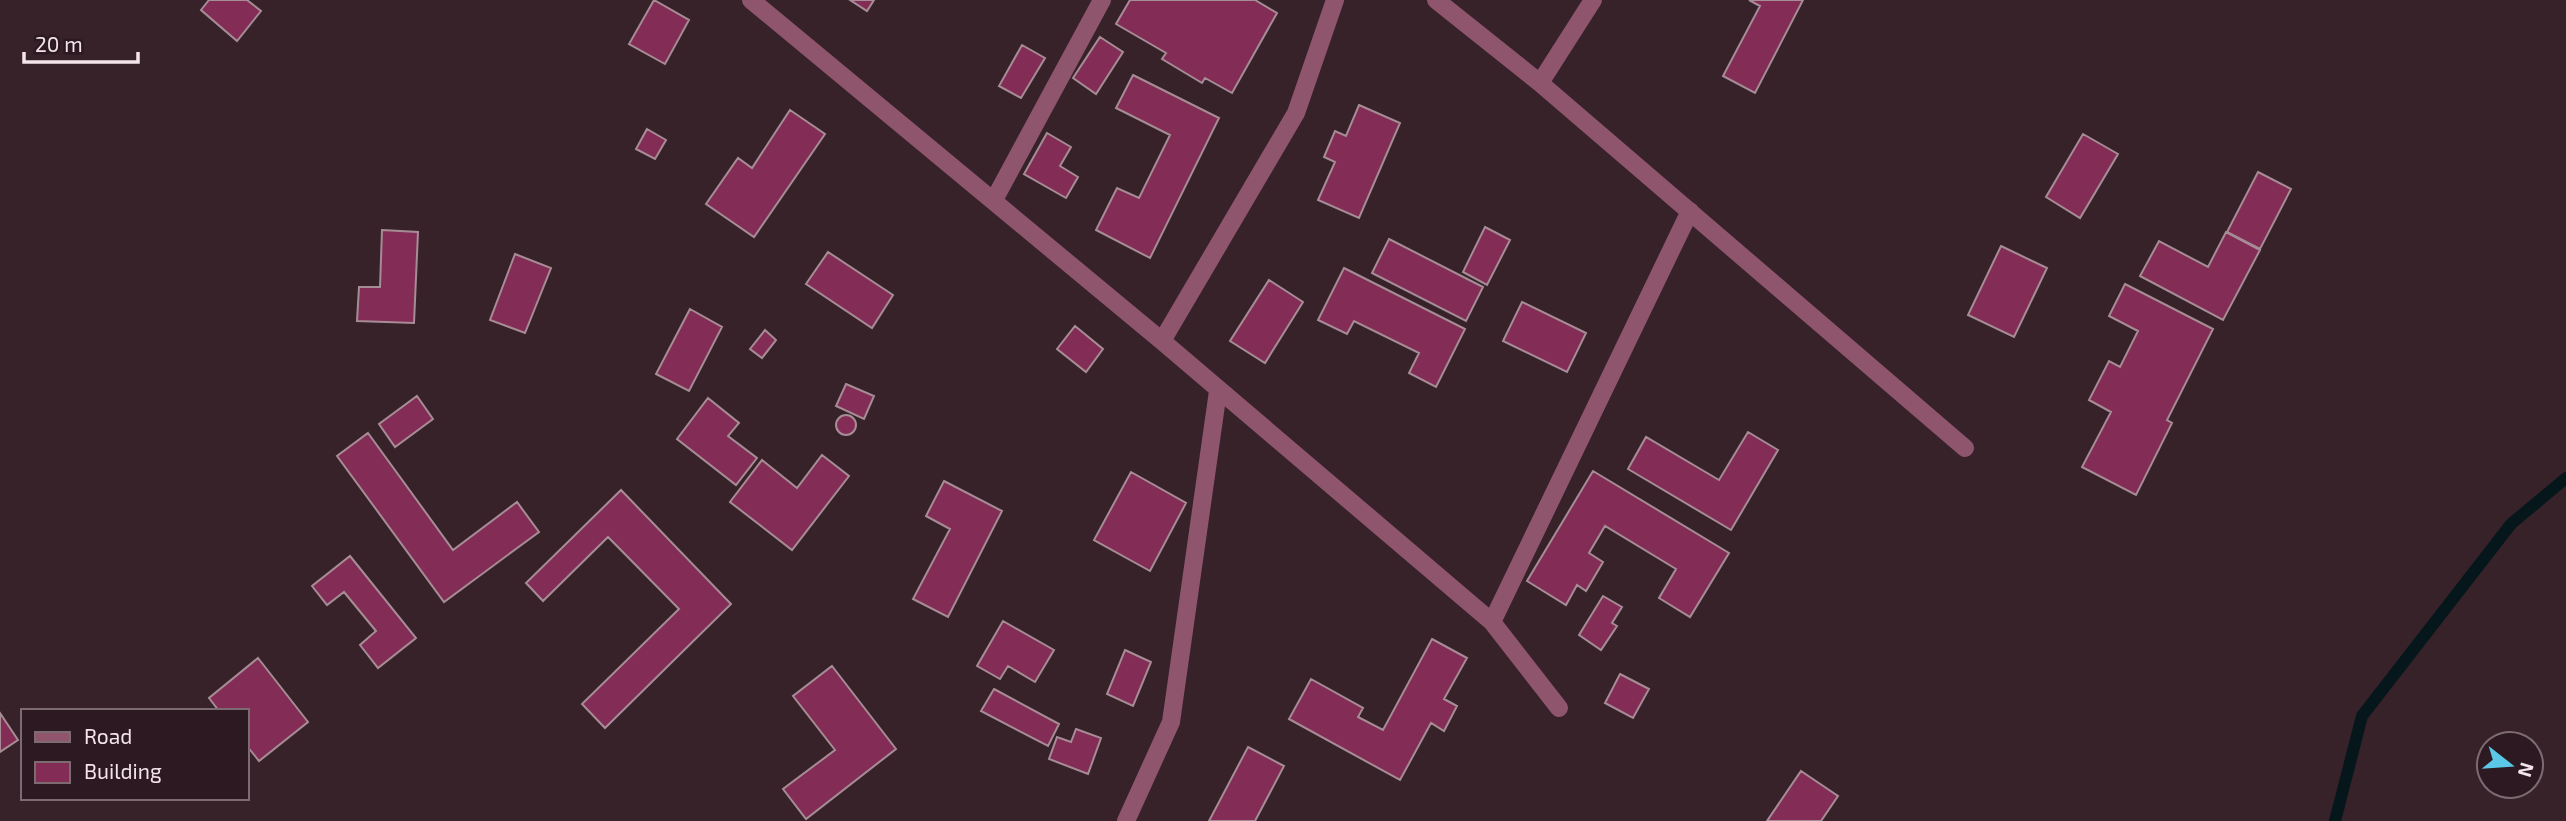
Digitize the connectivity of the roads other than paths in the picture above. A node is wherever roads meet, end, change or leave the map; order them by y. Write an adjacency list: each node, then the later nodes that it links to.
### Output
1 (751, 0): 7 (street)
2 (1102, 0): 7 (street)
3 (1335, 0): 9 (street)
4 (1436, 0): 6 (street)
5 (1593, 0): 6 (street)
6 (1541, 83): 8 (street)
7 (994, 201): 9 (street)
8 (1690, 211): 11 (street); 12 (street)
9 (1162, 341): 10 (street)
10 (1218, 391): 12 (street); 14 (street)
11 (1965, 448)
12 (1492, 622): 13 (street)
13 (1559, 708)
14 (1126, 821)

